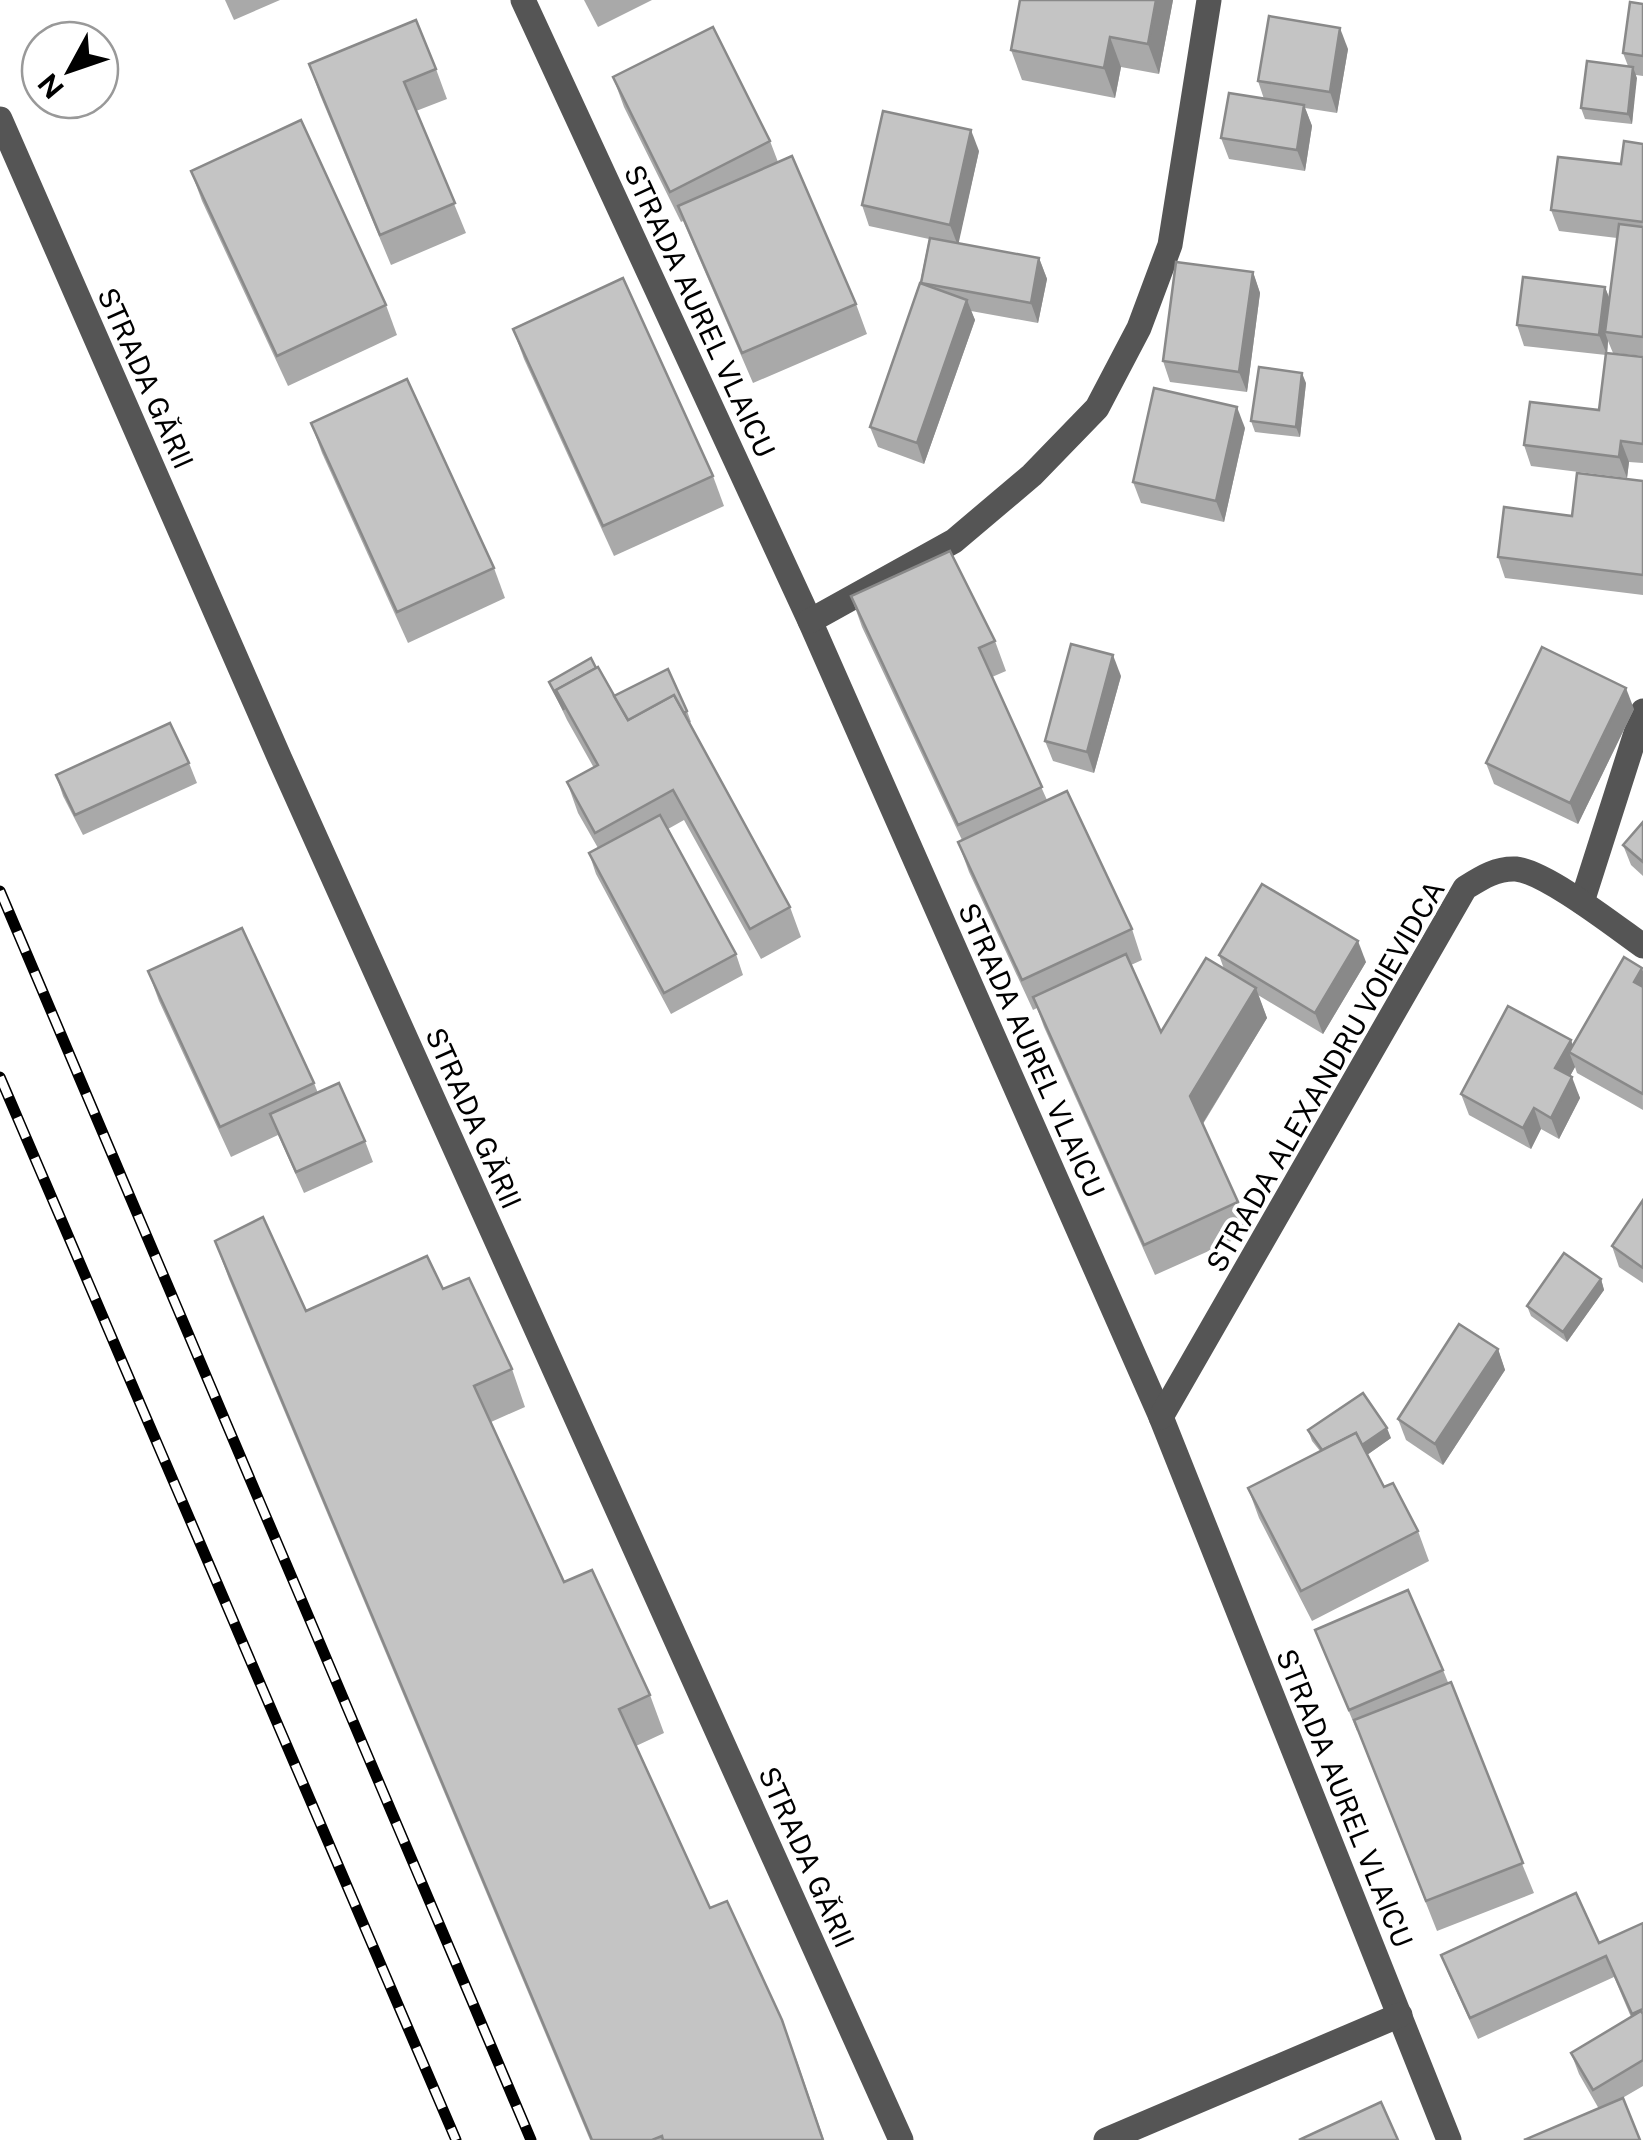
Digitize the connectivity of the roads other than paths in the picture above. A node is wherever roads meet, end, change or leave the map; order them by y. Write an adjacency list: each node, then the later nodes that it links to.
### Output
1 (523, 0): 4 (street, STRADA AUREL VLAICU)
2 (1208, 0): 4 (street)
3 (0, 118): 10 (street, STRADA GĂRII)
4 (810, 621): 8 (street, STRADA AUREL VLAICU)
5 (1643, 711): 6 (street)
6 (1582, 902): 7 (street, STRADA ALEXANDRU VOIEVIDCA); 8 (street, STRADA ALEXANDRU VOIEVIDCA)
7 (1643, 946)
8 (1160, 1418): 9 (street, STRADA AUREL VLAICU)
9 (1400, 2016): 11 (street); 12 (street, STRADA AUREL VLAICU)
10 (901, 2140)
11 (1106, 2140)
12 (1449, 2140)

